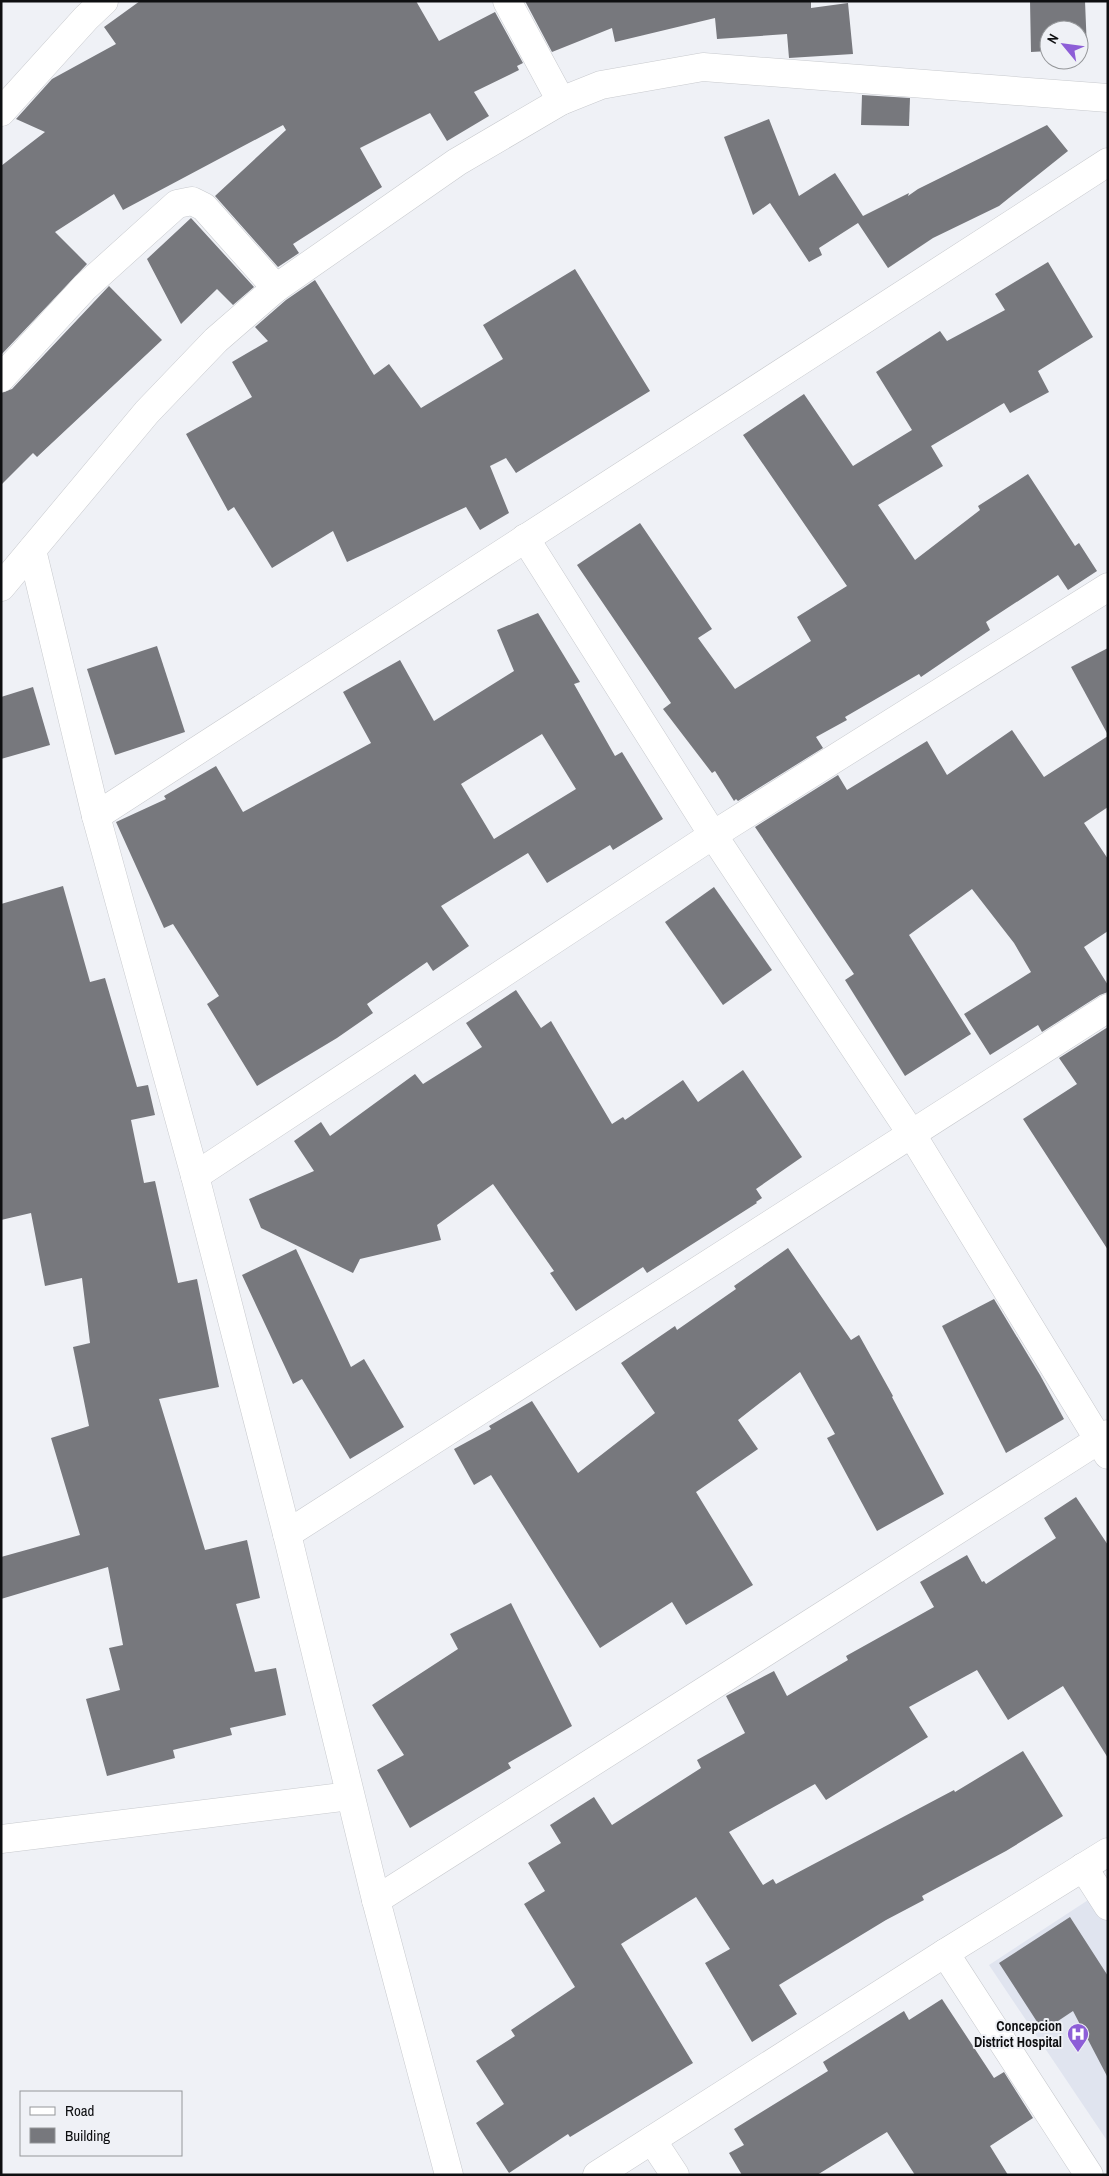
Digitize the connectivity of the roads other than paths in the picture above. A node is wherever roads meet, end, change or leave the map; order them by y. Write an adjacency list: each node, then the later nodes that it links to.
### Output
1 (104, 1): 5 (street)
2 (507, 1): 4 (street)
3 (1108, 98): 4 (street)
4 (562, 101): 7 (street)
5 (1, 112)
6 (1108, 162): 9 (street)
7 (276, 288): 8 (street); 10 (street)
8 (1, 378)
9 (525, 538): 13 (street); 14 (street)
10 (32, 550): 11 (street); 13 (street)
11 (1, 587)
12 (1108, 587): 14 (street)
13 (96, 816): 17 (street)
14 (712, 835): 16 (street); 17 (street)
15 (1108, 1008): 16 (street)
16 (910, 1133): 18 (street); 19 (street)
17 (195, 1176): 19 (street)
18 (1105, 1443): 24 (street)
19 (287, 1534): 20 (street)
20 (350, 1796): 21 (street); 24 (street)
21 (2, 1836)
22 (1108, 1852): 23 (street)
23 (1083, 1867): 25 (street); 26 (street)
24 (376, 1900): 28 (street)
25 (1108, 1906)
26 (945, 1953): 27 (street); 31 (street)
27 (652, 2140): 29 (street); 30 (street)
28 (449, 2175)
29 (597, 2175)
30 (675, 2175)
31 (1089, 2175)

